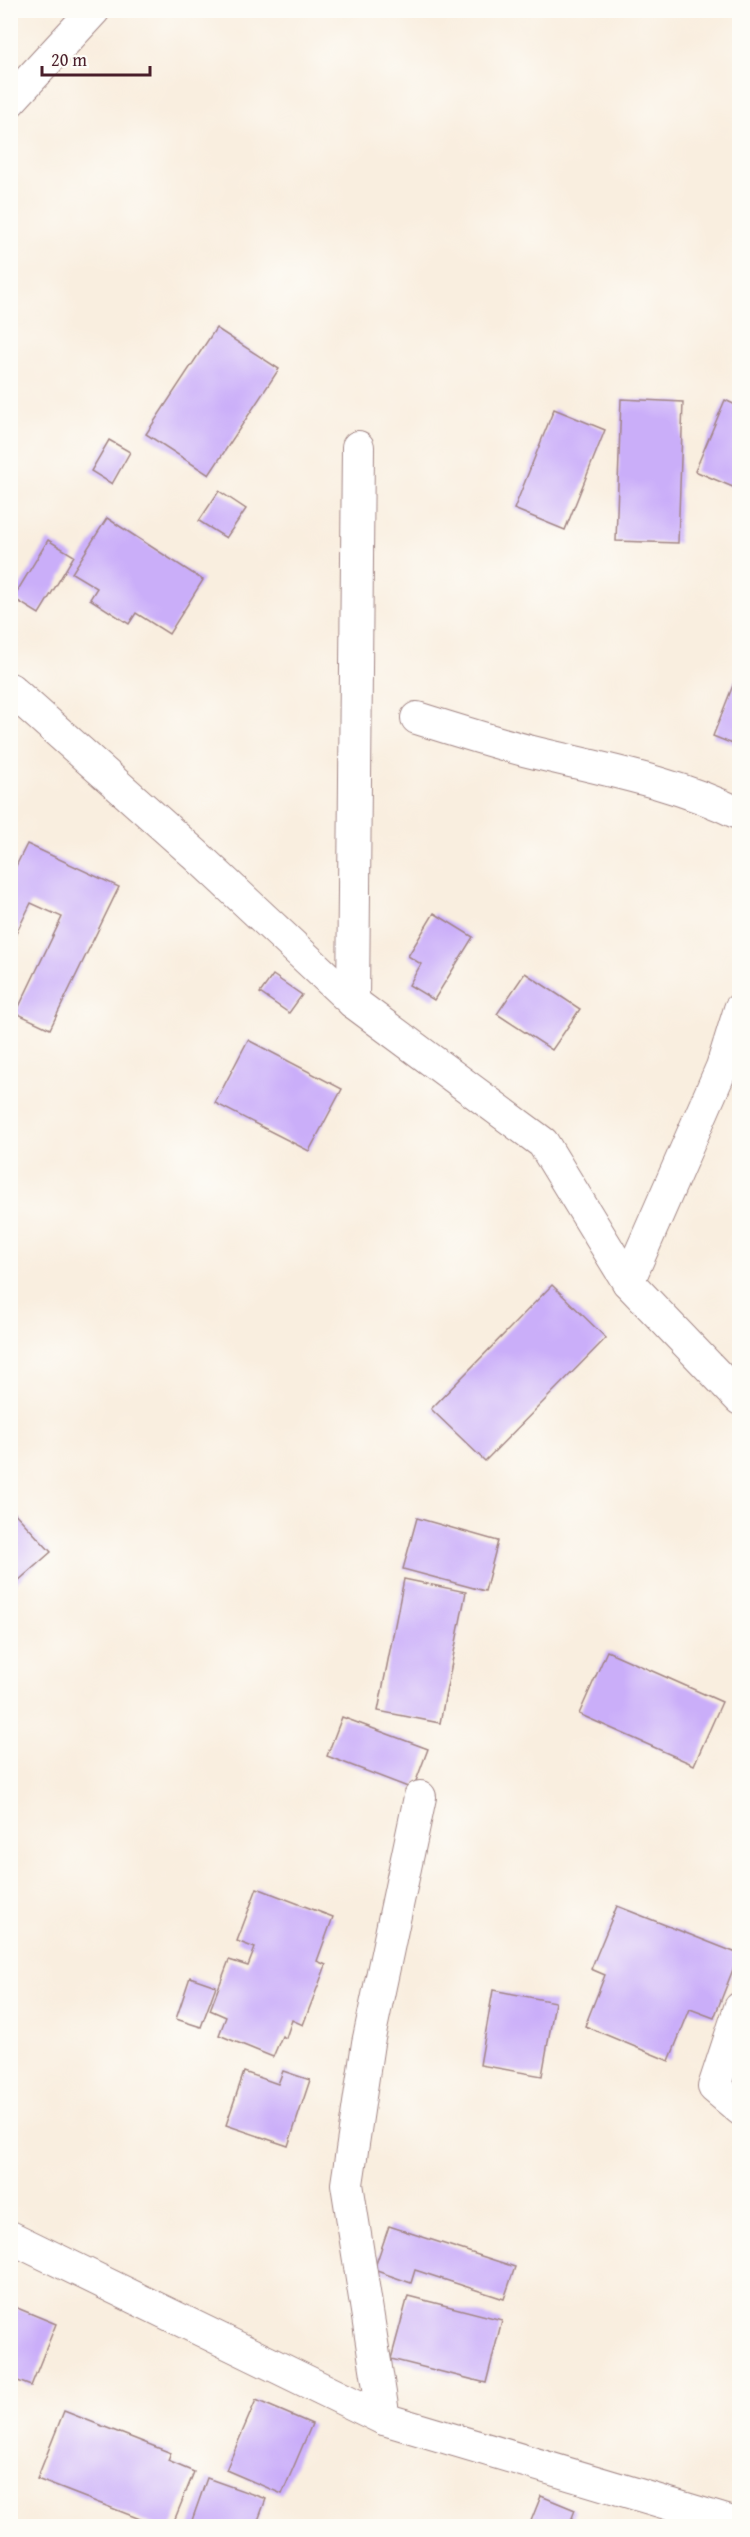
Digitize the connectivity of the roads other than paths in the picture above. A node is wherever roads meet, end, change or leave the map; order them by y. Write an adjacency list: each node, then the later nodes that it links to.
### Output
1 (94, 10): 2 (street)
2 (10, 101)
3 (358, 447): 7 (street)
4 (10, 689): 7 (street)
5 (417, 718): 6 (street)
6 (740, 814)
7 (353, 1002): 9 (street)
8 (740, 1009): 9 (street)
9 (628, 1282): 10 (street)
10 (740, 1399)
11 (420, 1797): 15 (street)
12 (740, 2008): 13 (street)
13 (740, 2109)
14 (10, 2237): 15 (street)
15 (384, 2419): 16 (street)
16 (740, 2525)

